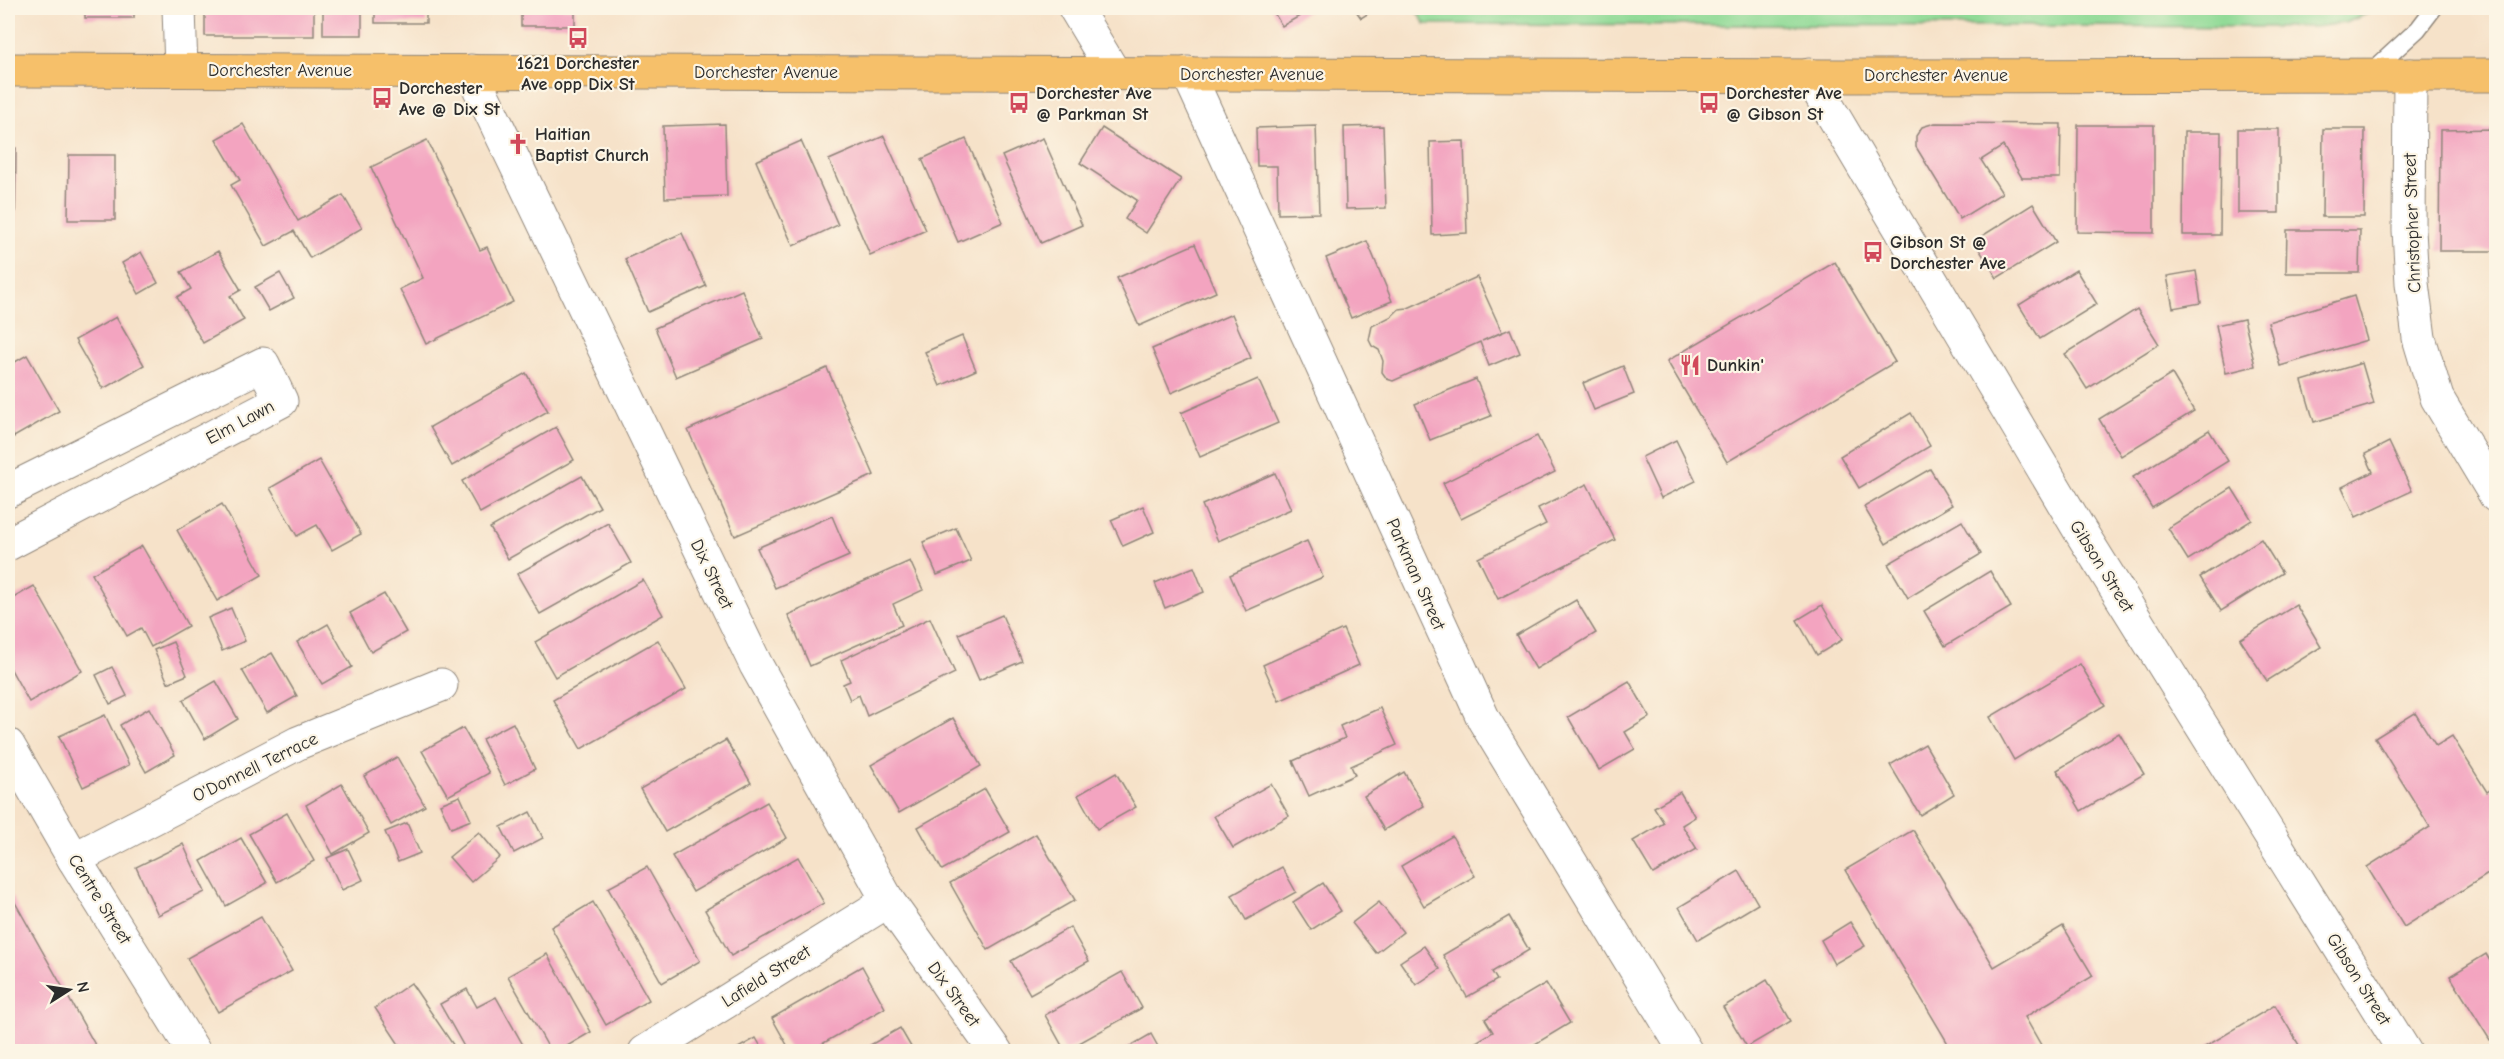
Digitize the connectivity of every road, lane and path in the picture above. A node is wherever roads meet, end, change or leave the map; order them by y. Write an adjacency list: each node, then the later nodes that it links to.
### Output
1 (179, 8): 5 (street)
2 (1075, 8): 7 (street)
3 (2434, 8): 10 (lane)
4 (8, 69): 5 (main road, Dorchester Avenue)
5 (181, 70): 6 (main road, Dorchester Avenue)
6 (471, 71): 7 (main road, Dorchester Avenue); 21 (street, Dix Street)
7 (1114, 73): 8 (main road, Dorchester Avenue)
8 (1188, 73): 9 (main road, Dorchester Avenue); 25 (street, Parkman Street)
9 (1809, 75): 10 (main road, Dorchester Avenue); 26 (street, Gibson Street)
10 (2369, 75): 11 (main road, Dorchester Avenue)
11 (2410, 75): 12 (main road, Dorchester Avenue); 16 (street, Christopher Street)
12 (2496, 75)
13 (113, 438): 14 (street); 14 (street, Elm Lawn); 15 (street, Elm Lawn)
14 (134, 478): 17 (street, Elm Lawn)
15 (8, 490)
16 (2496, 496)
17 (8, 544)
18 (441, 685): 20 (street, O'Donnell Terrace)
19 (8, 746): 20 (street, Centre Street)
20 (74, 859): 22 (street, Centre Street)
21 (888, 901): 23 (street, Lafield Street); 24 (street, Dix Street)
22 (194, 1052)
23 (645, 1052)
24 (996, 1052)
25 (1686, 1052)
26 (2405, 1052)

